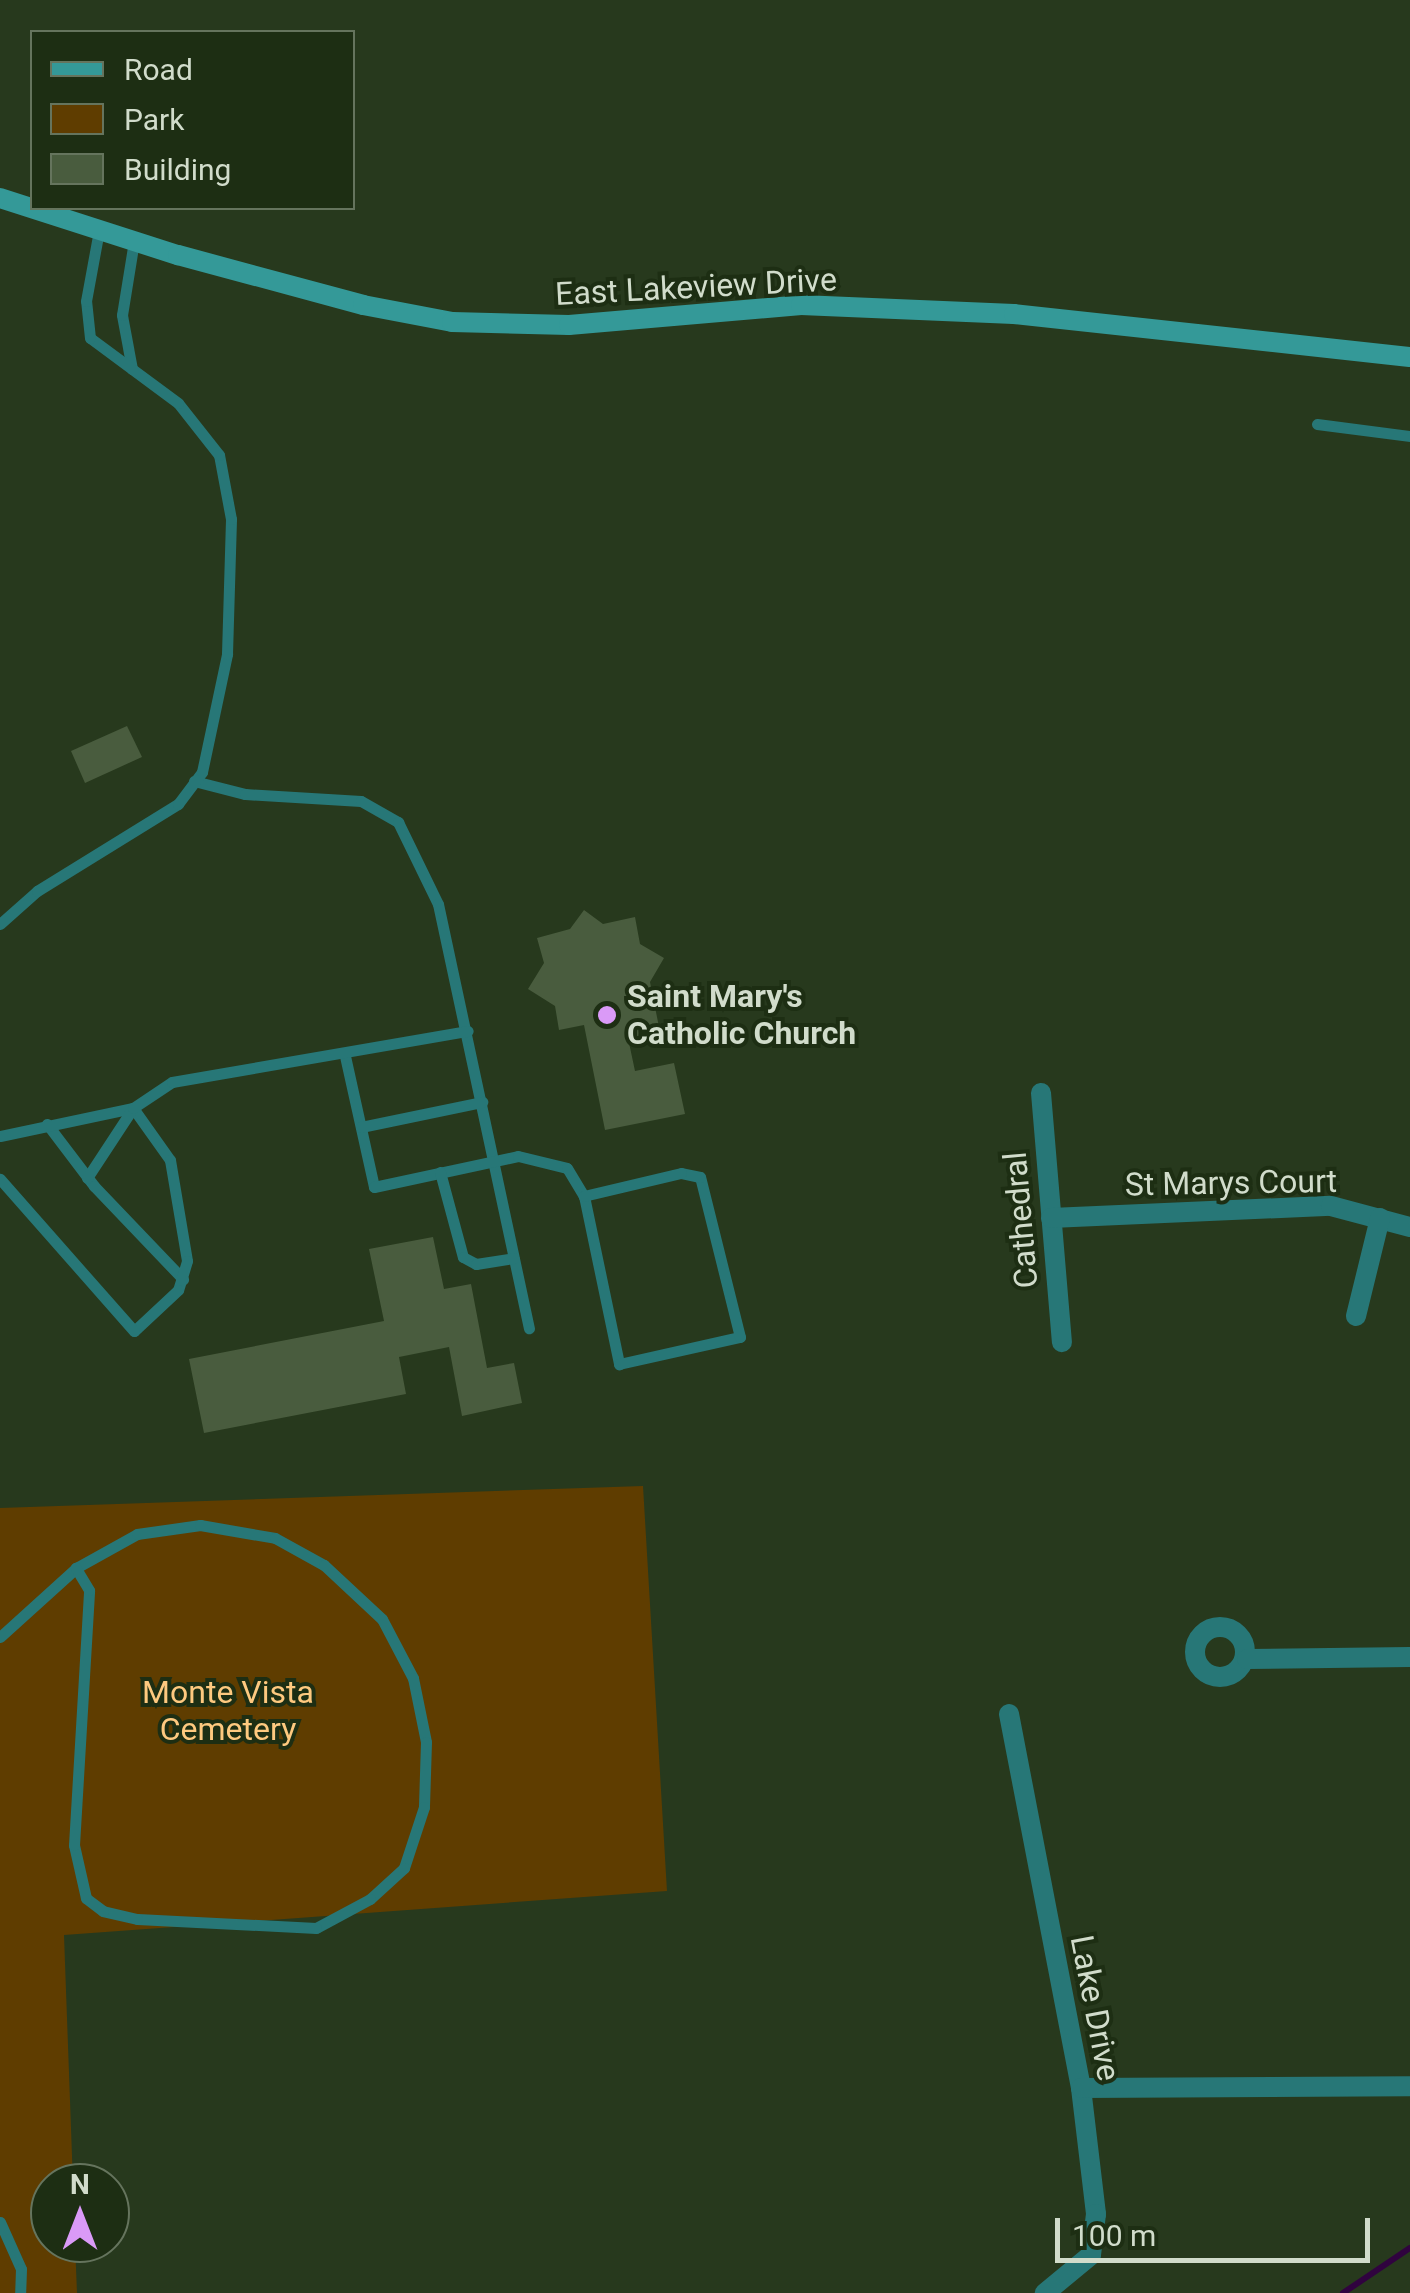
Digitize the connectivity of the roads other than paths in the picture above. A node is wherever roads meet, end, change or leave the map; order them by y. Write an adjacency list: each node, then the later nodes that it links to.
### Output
1 (0, 198): 2 (street, East Lakeview Drive)
2 (30, 208)
3 (37, 210): 4 (street, East Lakeview Drive)
4 (99, 230): 5 (street, East Lakeview Drive); 7 (lane)
5 (134, 241): 6 (street, East Lakeview Drive); 7 (lane)
6 (1410, 356)
7 (132, 369): 10 (lane)
8 (1316, 424): 9 (lane)
9 (1410, 436)
10 (194, 782): 11 (lane); 12 (lane)
11 (0, 924)
12 (468, 1030): 13 (lane); 15 (lane)
13 (345, 1056): 16 (lane); 18 (lane)
14 (1041, 1093): 25 (street, Cathedral)
15 (482, 1102): 18 (lane); 20 (lane)
16 (133, 1108): 17 (lane); 22 (lane); 29 (lane)
17 (47, 1124): 19 (lane); 22 (lane)
18 (361, 1128): 21 (lane)
19 (0, 1136)
20 (494, 1160): 21 (lane); 24 (lane); 28 (lane)
21 (440, 1172): 28 (lane)
22 (88, 1178): 29 (lane)
23 (0, 1180): 29 (lane)
24 (584, 1196): 24 (lane)
25 (1050, 1218): 26 (street, St Marys Court); 32 (street, Cathedral)
26 (1380, 1218): 27 (street, St Marys Court); 30 (street)
27 (1410, 1227)
28 (514, 1258): 31 (lane)
29 (184, 1279)
30 (1356, 1316)
31 (529, 1328)
32 (1062, 1342)
33 (76, 1568): 33 (lane); 34 (lane)
34 (7, 1619): 35 (lane)
35 (0, 1637)
36 (1410, 1657): 37 (street)
37 (1247, 1659)
38 (1009, 1714): 40 (street, Lake Drive)
39 (1410, 2086): 40 (street)
40 (1081, 2088): 42 (street, Lake Drive)
41 (0, 2222): 43 (lane)
42 (1055, 2290)
43 (20, 2293)

